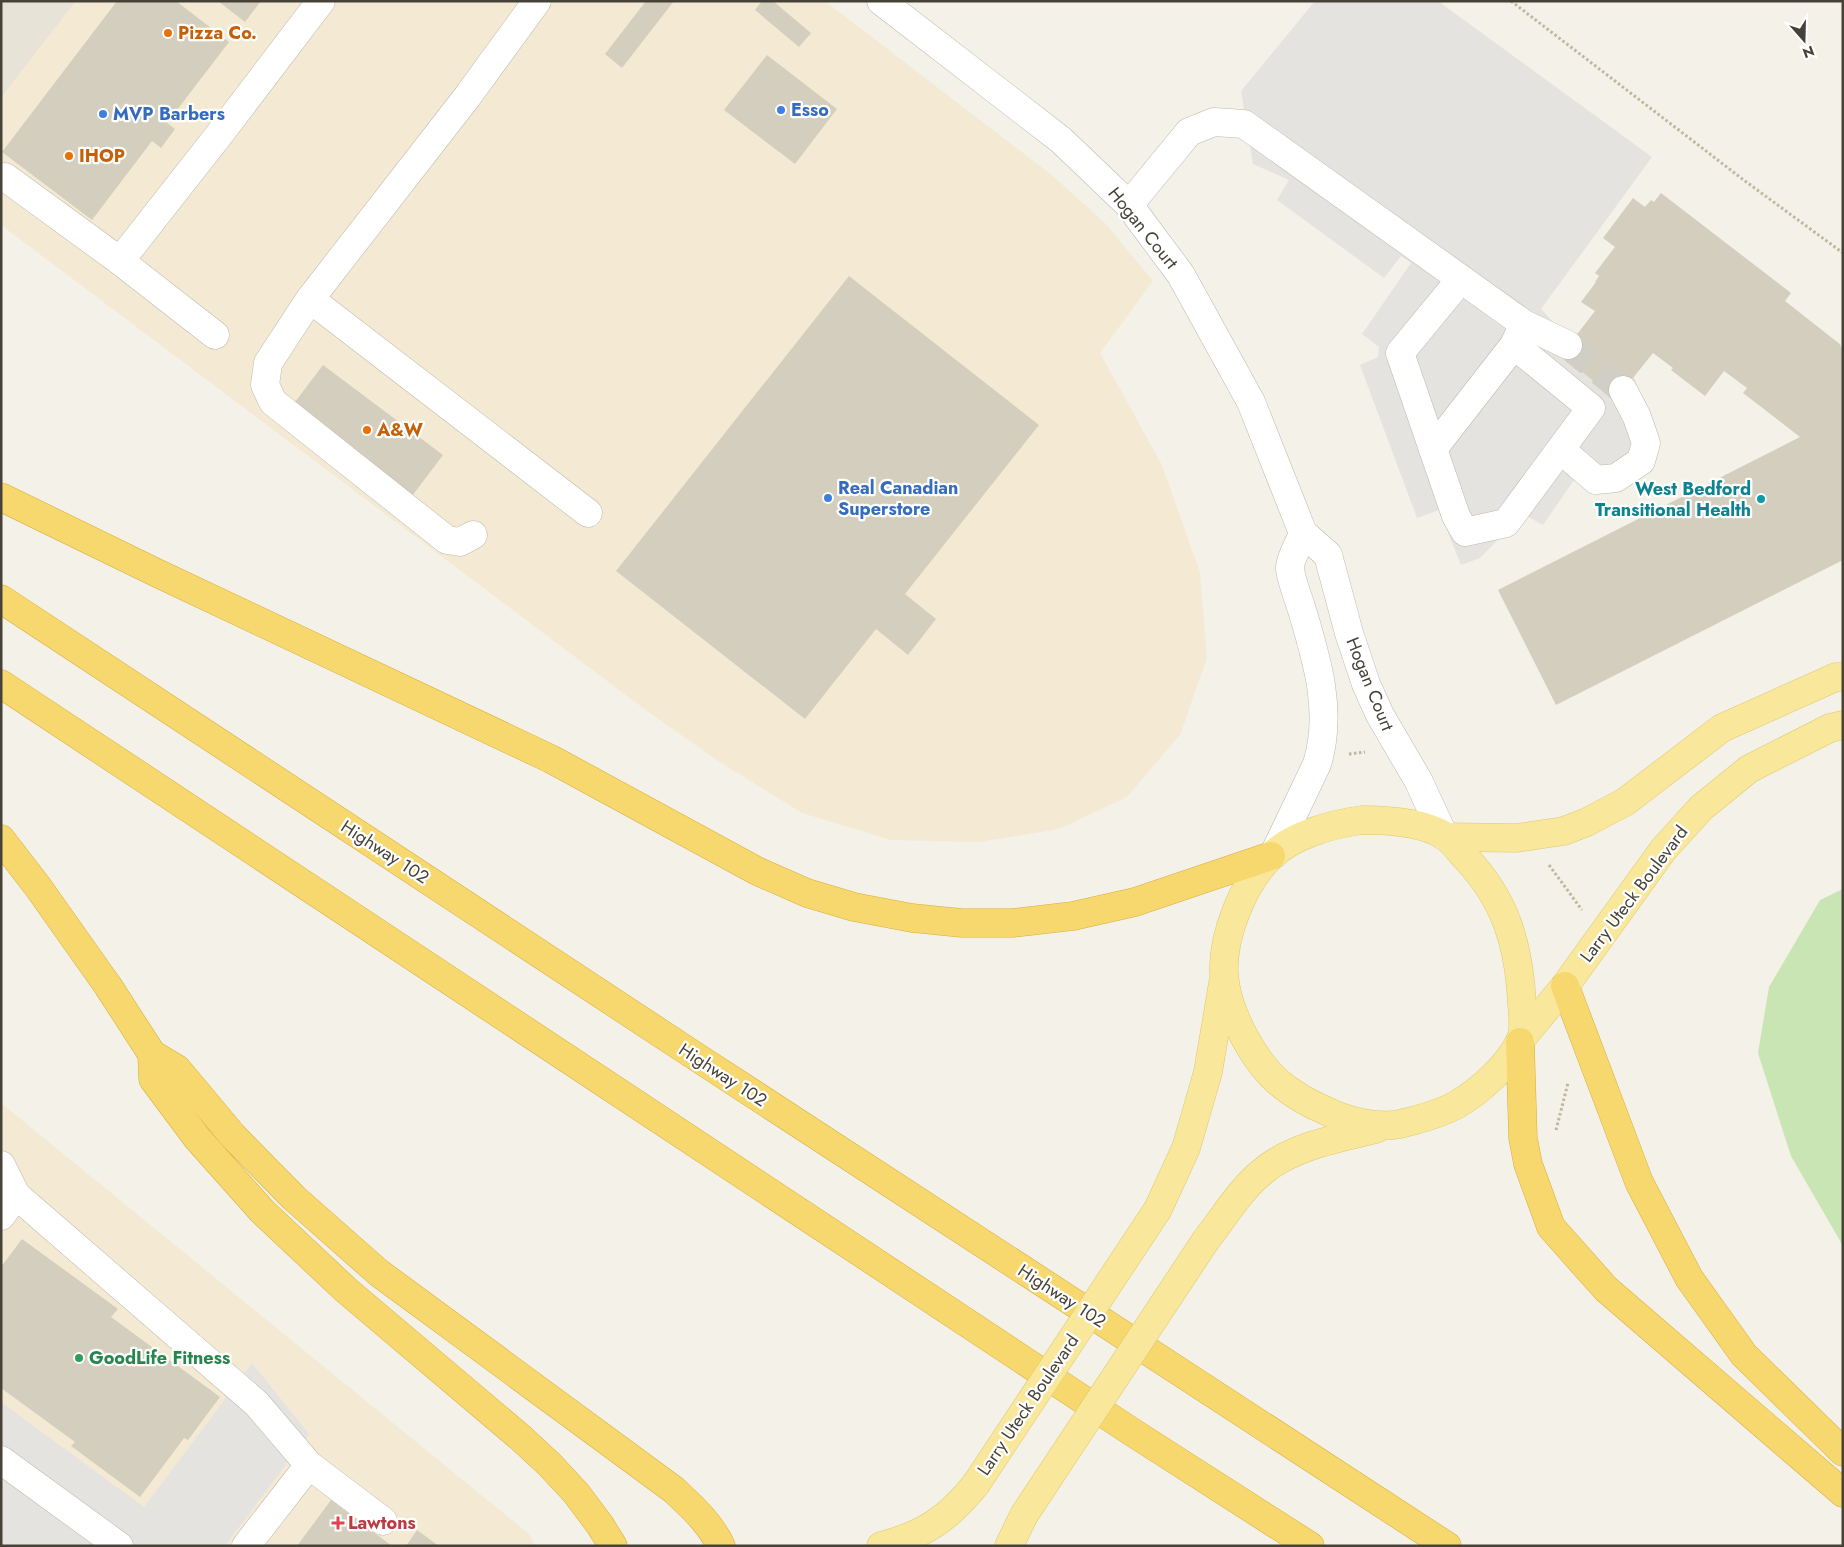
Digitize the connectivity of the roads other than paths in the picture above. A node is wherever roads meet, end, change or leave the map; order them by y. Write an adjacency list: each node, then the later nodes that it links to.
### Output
1 (321, 1): 6 (street)
2 (537, 1): 8 (street)
3 (881, 1): 5 (street, Hogan Court)
4 (5, 177): 6 (street)
5 (1129, 205): 7 (street); 17 (street, Hogan Court)
6 (120, 261): 10 (street)
7 (1461, 279): 9 (street); 13 (street)
8 (303, 309): 16 (street); 18 (street)
9 (1519, 334): 11 (street); 13 (street); 14 (street)
10 (214, 335)
11 (1568, 345)
12 (1623, 390): 14 (street)
13 (1433, 449): 14 (street)
14 (1561, 450)
15 (1, 497): 25 (highway)
16 (588, 513)
17 (1303, 533): 23 (street, Hogan Court); 25 (street)
18 (473, 535)
19 (1, 599): 45 (highway, Highway 102)
20 (1843, 676): 23 (main road)
21 (1, 684): 44 (highway)
22 (1843, 725): 27 (main road, Larry Uteck Boulevard)
23 (1445, 836): 25 (main road, Larry Uteck Boulevard); 28 (main road)
24 (1, 839): 29 (highway)
25 (1272, 855): 26 (main road, Larry Uteck Boulevard)
26 (1224, 974): 30 (main road); 42 (main road, Larry Uteck Boulevard, bridge)
27 (1565, 986): 28 (main road, Larry Uteck Boulevard); 33 (highway)
28 (1520, 1040): 30 (main road, Larry Uteck Boulevard); 36 (highway)
29 (152, 1054): 40 (highway); 41 (highway)
30 (1394, 1125): 43 (main road, bridge)
31 (1, 1165): 32 (street)
32 (9, 1206): 35 (street)
33 (1843, 1452)
34 (1, 1460): 38 (street)
35 (309, 1465): 37 (street); 39 (street)
36 (1843, 1493)
37 (384, 1521)
38 (119, 1546)
39 (246, 1546)
40 (613, 1546)
41 (720, 1546)
42 (881, 1546)
43 (1009, 1546)
44 (1310, 1546)
45 (1448, 1546)

